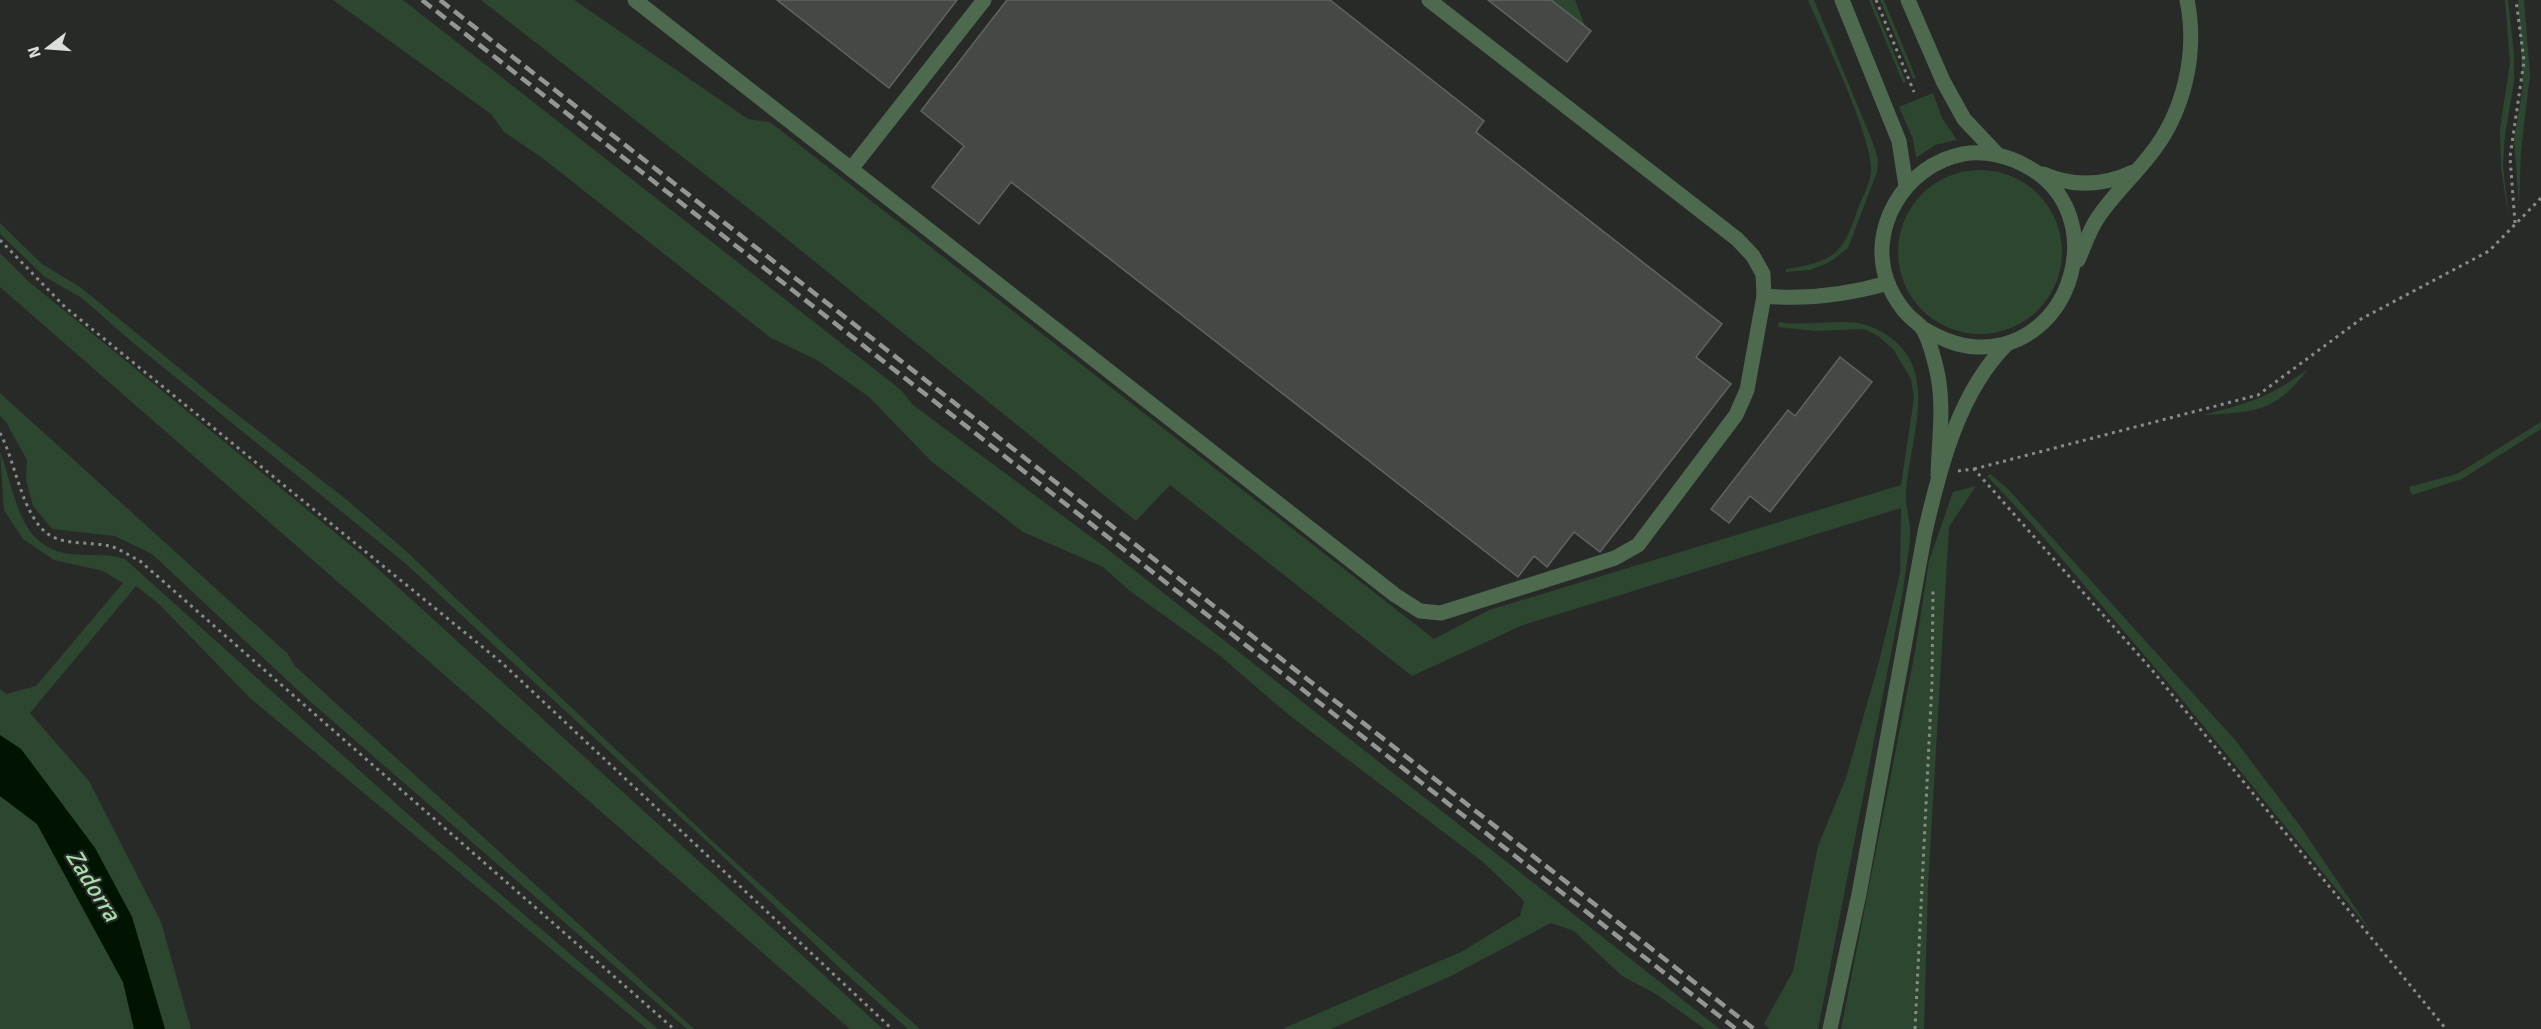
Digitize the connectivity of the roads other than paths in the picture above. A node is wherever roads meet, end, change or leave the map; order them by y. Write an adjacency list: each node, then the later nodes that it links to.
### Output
1 (635, 0): 8 (street)
2 (984, 0): 8 (street)
3 (1429, 0): 14 (street)
4 (1842, 0): 11 (street)
5 (1908, 0): 7 (street)
6 (2187, 0): 9 (street)
7 (1997, 154): 10 (street); 11 (street)
8 (851, 169): 14 (street)
9 (2138, 169): 10 (street); 12 (street)
10 (2034, 170): 12 (street)
11 (1906, 186): 13 (street)
12 (2073, 271): 16 (street)
13 (1888, 283): 14 (street); 15 (street)
14 (1764, 296)
15 (1922, 328): 16 (street); 17 (street)
16 (2008, 343): 17 (street)
17 (1938, 475): 18 (street)
18 (1830, 1029)

